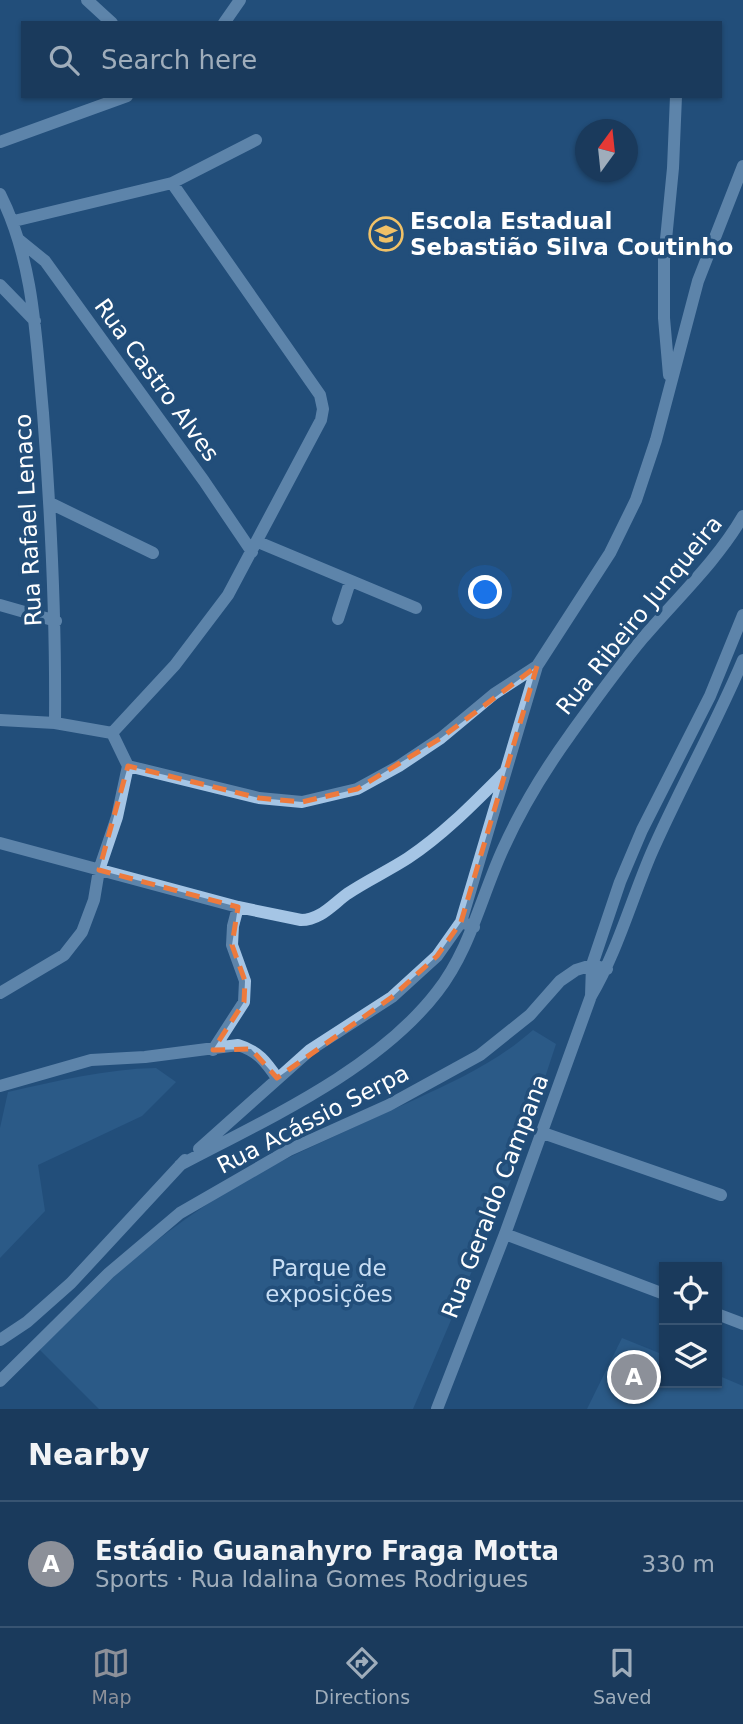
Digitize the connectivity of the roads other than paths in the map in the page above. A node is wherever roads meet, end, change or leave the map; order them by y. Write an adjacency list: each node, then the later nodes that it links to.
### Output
1 (87, 0): 3 (street)
2 (240, 0): 4 (street)
3 (111, 21)
4 (225, 21)
5 (121, 98): 8 (street)
6 (676, 98): 16 (street)
7 (256, 140): 10 (street)
8 (0, 142)
9 (743, 166): 16 (street)
10 (172, 183): 12 (street); 19 (street)
11 (0, 194): 12 (street, Rua Rafael Lenaco)
12 (14, 221): 13 (street, Rua Rafael Lenaco)
13 (19, 240): 15 (street, Rua Rafael Lenaco); 19 (street, Rua Castro Alves)
14 (0, 285): 15 (street)
15 (35, 321): 17 (street, Rua Rafael Lenaco)
16 (670, 384): 28 (street)
17 (50, 503): 20 (street); 26 (street, Rua Rafael Lenaco)
18 (743, 516): 39 (street, Rua Ribeiro Junqueira)
19 (255, 547): 21 (street); 33 (street)
20 (153, 553)
21 (350, 582): 23 (street); 25 (street)
22 (0, 605): 26 (street)
23 (415, 608)
24 (743, 615): 29 (street)
25 (338, 619)
26 (56, 621): 32 (street, Rua Rafael Lenaco)
27 (743, 660): 30 (street)
28 (537, 666): 34 (street); 35 (street)
29 (710, 696): 30 (street); 40 (street)
30 (724, 705): 41 (street)
31 (0, 720): 32 (street)
32 (55, 723): 33 (street)
33 (112, 733): 34 (street)
34 (128, 766): 37 (street)
35 (505, 772): 38 (street); 39 (street)
36 (0, 843): 37 (street)
37 (99, 870): 38 (street); 42 (street)
38 (238, 907): 45 (street)
39 (467, 924): 46 (street); 49 (street)
40 (592, 965): 41 (street); 43 (street, Rua Geraldo Campana); 56 (street, Rua Acássio Serpa)
41 (607, 969): 43 (street, Rua Geraldo Campana)
42 (4, 991): 44 (street)
43 (592, 996): 48 (street, Rua Geraldo Campana)
44 (0, 1001)
45 (214, 1050): 46 (street); 47 (street)
46 (277, 1078): 49 (street)
47 (0, 1086)
48 (543, 1133): 50 (street); 51 (street, Rua Geraldo Campana)
49 (180, 1165): 55 (street)
50 (721, 1195)
51 (505, 1234): 52 (street); 57 (street, Rua Geraldo Campana)
52 (659, 1292)
53 (722, 1316): 54 (street)
54 (743, 1324)
55 (0, 1340)
56 (0, 1381)
57 (437, 1409)

